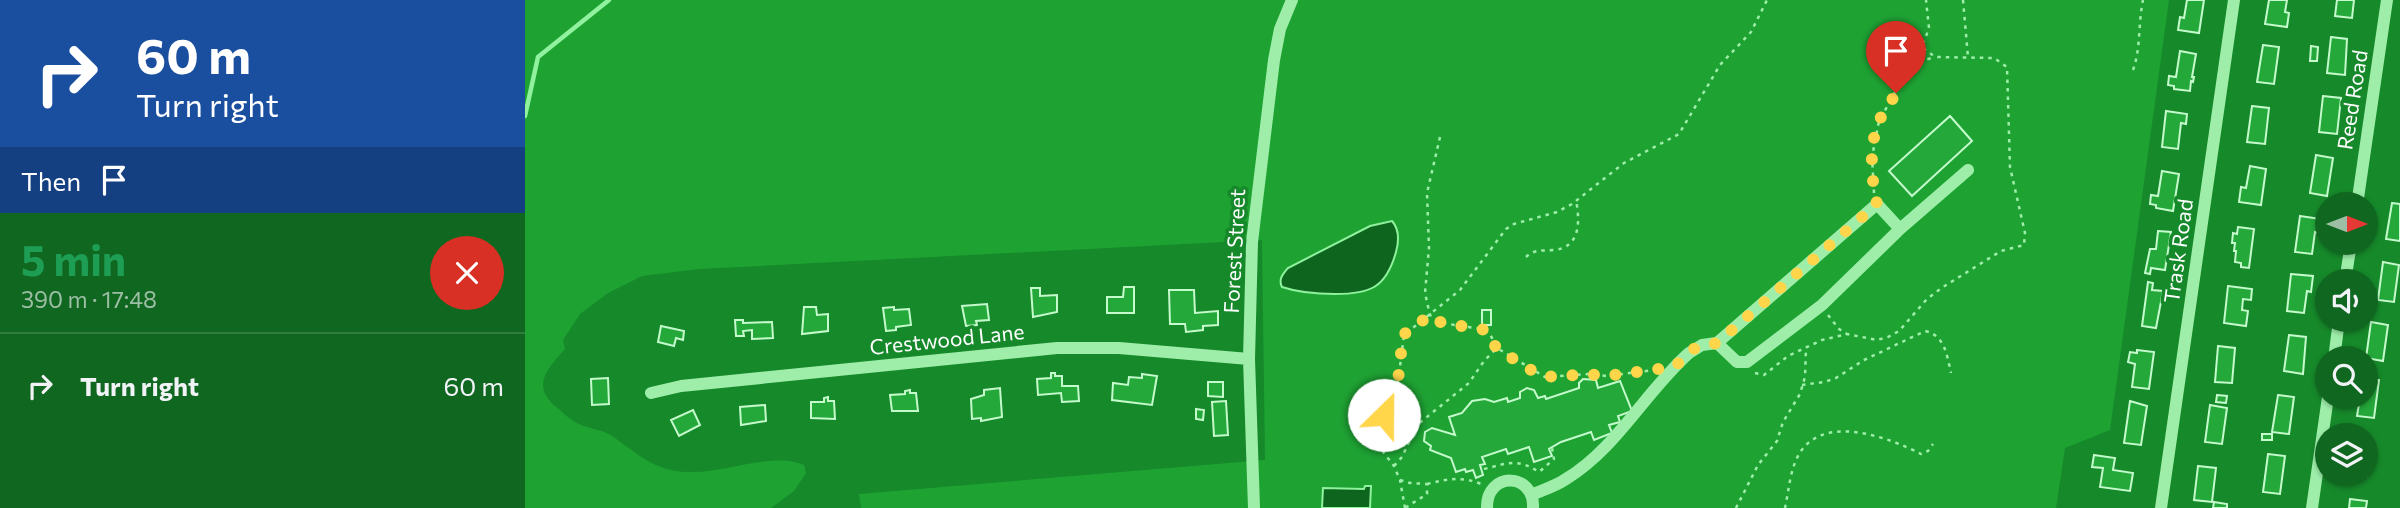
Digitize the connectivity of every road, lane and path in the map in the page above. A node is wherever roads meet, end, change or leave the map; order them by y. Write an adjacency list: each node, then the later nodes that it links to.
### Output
1 (1292, 0): 26 (street, Forest Street)
2 (1767, 0): 16 (path)
3 (1926, 0): 8 (path)
4 (1963, 0): 10 (path)
5 (2143, 0): 12 (path)
6 (2234, 0): 49 (street, Trask Road)
7 (2388, 0): 15 (street, Reed Road)
8 (1922, 47): 9 (path); 11 (path)
9 (1935, 57): 10 (path); 11 (path)
10 (1968, 57): 22 (path)
11 (1910, 64): 17 (path)
12 (2133, 71)
13 (1440, 137): 21 (path)
14 (1968, 170): 18 (street)
15 (2359, 192)
16 (1576, 200): 19 (path); 21 (path)
17 (1877, 204): 18 (street); 23 (street)
18 (1900, 229): 20 (street)
19 (1526, 257)
20 (1822, 306): 22 (path); 23 (street)
21 (1430, 315): 25 (path); 37 (path)
22 (1847, 334): 24 (path)
23 (1717, 343): 27 (street)
24 (1807, 346): 28 (path); 30 (path)
25 (1496, 348): 27 (path); 37 (path)
26 (1249, 359): 31 (street, Crestwood Lane); 44 (street, Forest Street)
27 (1674, 367): 42 (street)
28 (1752, 372)
29 (1951, 373): 30 (path)
30 (1802, 385): 43 (path)
31 (650, 393)
32 (2326, 409): 50 (street)
33 (1933, 444): 48 (path)
34 (1552, 448): 36 (path)
35 (1513, 456): 36 (path)
36 (1514, 463): 38 (path)
37 (1394, 466): 39 (path)
38 (1484, 469)
39 (1400, 480): 40 (path); 45 (path)
40 (1427, 484): 41 (path); 45 (path)
41 (1492, 489): 42 (street); 46 (street)
42 (1532, 501)
43 (1738, 506): 47 (path)
44 (1254, 508)
45 (1405, 508)
46 (1486, 508)
47 (1745, 508)
48 (1785, 508)
49 (2161, 508)
50 (2312, 508)

